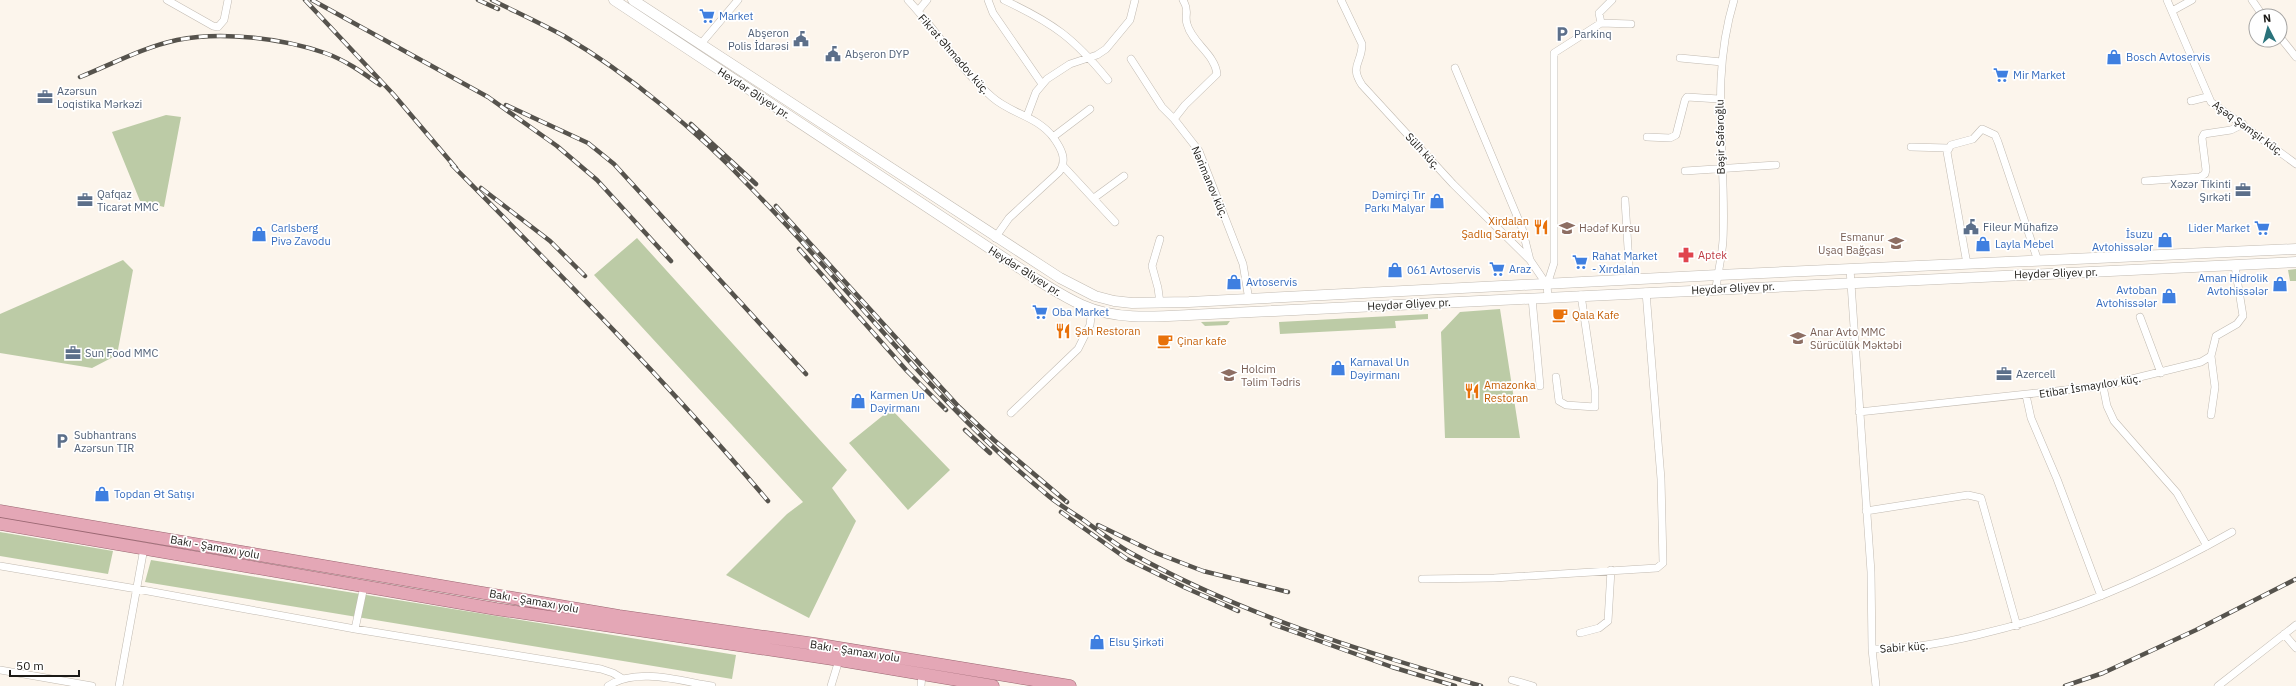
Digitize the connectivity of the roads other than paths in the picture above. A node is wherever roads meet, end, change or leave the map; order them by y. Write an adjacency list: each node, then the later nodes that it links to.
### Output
1 (167, 0): 2 (street)
2 (228, 0)
3 (614, 0): 22 (main road, Heydər Əliyev pr.)
4 (633, 0): 22 (main road, Heydər Əliyev pr.)
5 (738, 0): 22 (street)
6 (908, 0): 18 (street, Fikrət Əhmədov küç.)
7 (926, 0): 18 (street)
8 (988, 0): 30 (street)
9 (1004, 0): 24 (street)
10 (1135, 0): 24 (street)
11 (1184, 0): 36 (street)
12 (1341, 0): 55 (street, Sülh küç.)
13 (1612, 0): 19 (street)
14 (1734, 0): 27 (street, Bəşir Səfəroğlu)
15 (2167, 0): 17 (street, Aşəq Şəmşir küç.)
16 (2192, 0): 17 (street)
17 (2172, 10): 31 (street, Aşəq Şəmşir küç.)
18 (918, 11): 35 (street, Fikrət Əhmədov küç.)
19 (1601, 23): 20 (street); 64 (street)
20 (1631, 24)
21 (2288, 47): 23 (street)
22 (697, 49): 52 (main road, Heydər Əliyev pr.); 72 (main road, Heydər Əliyev pr.)
23 (2296, 57)
24 (1089, 58): 29 (street); 30 (street)
25 (1680, 58): 27 (street)
26 (1131, 59): 36 (street, Nərimanov küç.)
27 (1722, 62): 32 (street, Bəşir Səfəroğlu)
28 (1455, 68): 55 (street)
29 (1108, 80)
30 (1042, 84): 35 (street)
31 (2207, 97): 33 (street); 37 (street, Aşəq Şəmşir küç.)
32 (1719, 99): 39 (street); 45 (street, Bəşir Səfəroğlu)
33 (2191, 101)
34 (1090, 109): 38 (street)
35 (1027, 116): 38 (street, Fikrət Əhmədov küç.)
36 (1174, 119): 70 (street, Nərimanov küç.)
37 (2243, 124): 42 (street, Aşəq Şəmşir küç.); 48 (street)
38 (1053, 137): 44 (street, Fikrət Əhmədov küç.)
39 (1646, 137)
40 (1911, 147): 41 (street)
41 (1948, 148): 56 (street); 58 (street)
42 (2296, 164)
43 (1776, 165): 45 (street)
44 (1064, 167): 49 (street); 52 (street)
45 (1721, 169): 46 (street); 61 (street, Bəşir Səfəroğlu)
46 (1685, 171)
47 (1124, 176): 49 (street)
48 (2145, 181)
49 (1094, 198): 51 (street)
50 (1625, 200): 62 (street)
51 (1115, 222)
52 (995, 238): 71 (main road, Heydər Əliyev pr.)
53 (1160, 239): 71 (street)
54 (2296, 250): 56 (main road, Heydər Əliyev pr.)
55 (1530, 260): 64 (street, Sülh küç.)
56 (2038, 261): 58 (main road, Heydər Əliyev pr.)
57 (2296, 262): 59 (main road, Heydər Əliyev pr.)
58 (1967, 264): 60 (main road, Heydər Əliyev pr.)
59 (2235, 266): 63 (main road, Heydər Əliyev pr.); 74 (street)
60 (1850, 270): 61 (main road, Heydər Əliyev pr.); 63 (street, Sabir küç.)
61 (1718, 275): 62 (main road, Heydər Əliyev pr.); 65 (street, Bəşir Səfəroğlu)
62 (1630, 280): 64 (main road, Heydər Əliyev pr.)
63 (1850, 283): 65 (main road, Heydər Əliyev pr.); 80 (street, Sabir küç.)
64 (1547, 285): 68 (street); 70 (main road, Heydər Əliyev pr.)
65 (1716, 288): 66 (main road, Heydər Əliyev pr.)
66 (1646, 292): 67 (main road, Heydər Əliyev pr.); 90 (street)
67 (1581, 295): 68 (main road, Heydər Əliyev pr.); 76 (street)
68 (1548, 297): 69 (main road, Heydər Əliyev pr.)
69 (1532, 298): 72 (main road, Heydər Əliyev pr.); 77 (street)
70 (1249, 300): 71 (main road, Heydər Əliyev pr.)
71 (1160, 303)
72 (1092, 309): 81 (street)
73 (2140, 318): 75 (street)
74 (2211, 356): 75 (street, Etibar İsmayılov küç.); 82 (street)
75 (2161, 373): 78 (street, Etibar İsmayılov küç.)
76 (1556, 377)
77 (1540, 386)
78 (2103, 386): 79 (street, Etibar İsmayılov küç.); 87 (street)
79 (2026, 395): 80 (street, Etibar İsmayılov küç.); 94 (street)
80 (1859, 412): 84 (street, Sabir küç.)
81 (1011, 413)
82 (2211, 414)
83 (0, 511): 114 (highway, Bakı - Şamaxı yolu)
84 (1866, 511): 96 (street); 101 (street, Sabir küç.)
85 (0, 524): 88 (highway, Bakı - Şamaxı yolu)
86 (2232, 532): 87 (street, Sabir küç.)
87 (2207, 546): 94 (street, Sabir küç.)
88 (144, 548): 92 (highway, Bakı - Şamaxı yolu); 93 (street)
89 (0, 566): 93 (street)
90 (1611, 570): 91 (street); 98 (street)
91 (1422, 579)
92 (364, 586): 97 (street); 102 (highway, Bakı - Şamaxı yolu)
93 (137, 589): 97 (street); 108 (street)
94 (2102, 596): 96 (street, Sabir küç.)
95 (2296, 625): 99 (street)
96 (2017, 626): 101 (street, Sabir küç.)
97 (355, 629): 105 (street)
98 (1580, 633)
99 (2284, 634): 100 (street); 117 (street)
100 (2296, 648)
101 (1872, 649): 116 (street)
102 (839, 660): 104 (highway, Bakı - Şamaxı yolu); 111 (street)
103 (0, 670): 107 (street)
104 (922, 674): 112 (street); 113 (highway, Bakı - Şamaxı yolu)
105 (623, 679): 109 (street); 110 (street)
106 (1512, 680): 115 (street)
107 (92, 686)
108 (119, 686)
109 (608, 686)
110 (712, 686)
111 (831, 686)
112 (921, 686)
113 (994, 686)
114 (1070, 686)
115 (1533, 686)
116 (1876, 686)
117 (2218, 686)

